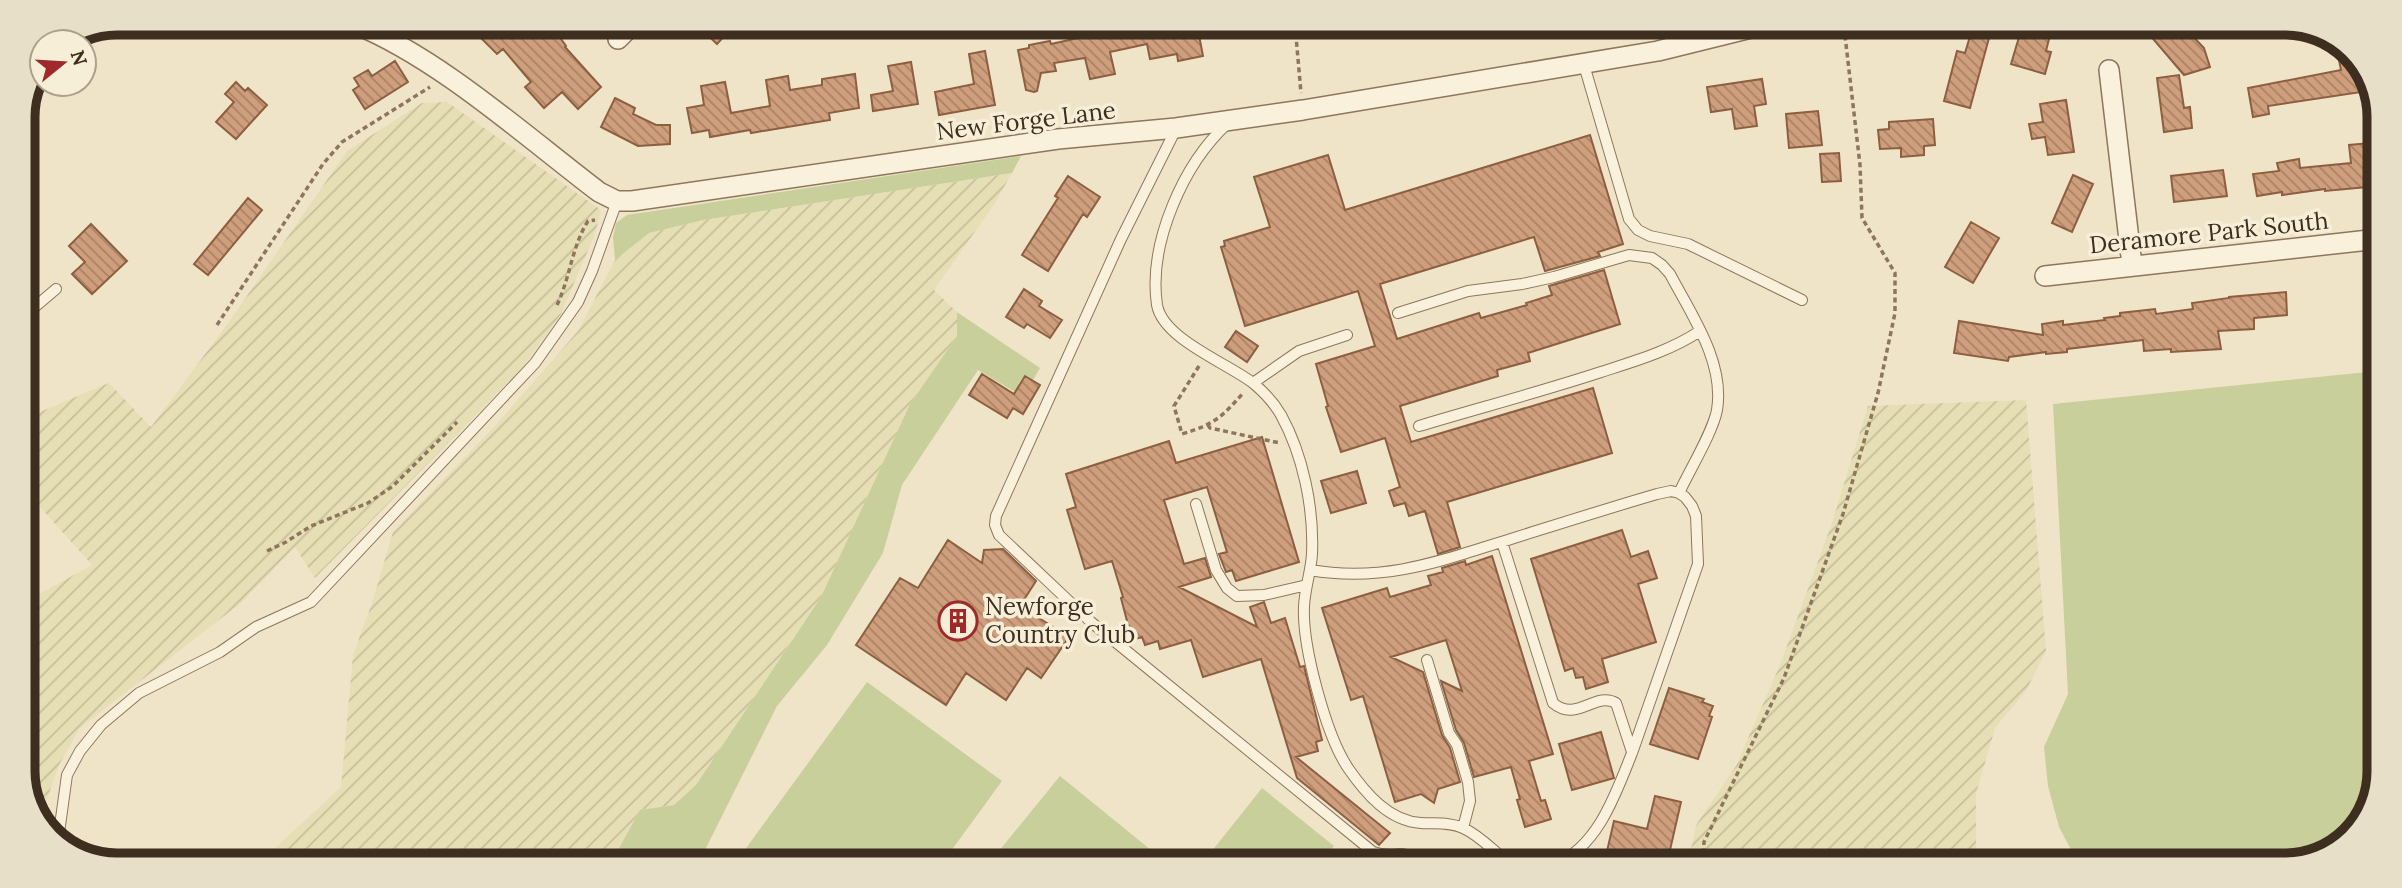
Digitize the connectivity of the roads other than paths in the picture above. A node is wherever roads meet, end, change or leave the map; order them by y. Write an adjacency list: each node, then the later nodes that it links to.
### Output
1 (381, 35): 9 (street)
2 (622, 35): 4 (street)
3 (1723, 35): 5 (street, New Forge Lane)
4 (618, 39)
5 (1584, 65): 7 (street, New Forge Lane); 14 (lane)
6 (2109, 70): 11 (street)
7 (1231, 121): 8 (street, New Forge Lane); 19 (lane)
8 (1176, 128): 9 (street, New Forge Lane); 30 (lane)
9 (614, 209): 29 (lane)
10 (2367, 240): 11 (street, Deramore Park South)
11 (2132, 265): 12 (street, Deramore Park South)
12 (2045, 276)
13 (56, 289): 15 (lane)
14 (1802, 300)
15 (35, 307)
16 (1398, 313): 17 (lane)
17 (1700, 331): 20 (lane); 21 (lane)
18 (1347, 335): 19 (lane)
19 (1253, 383): 24 (lane)
20 (1419, 426)
21 (1679, 493): 23 (lane); 27 (lane)
22 (1196, 504): 25 (lane)
23 (1502, 542): 24 (lane); 27 (lane)
24 (1310, 570): 25 (lane)
25 (1307, 585): 28 (lane)
26 (1427, 660): 28 (lane)
27 (1632, 753): 32 (lane)
28 (1463, 828): 31 (lane)
29 (59, 829)
30 (1374, 853)
31 (1496, 853)
32 (1575, 853)

